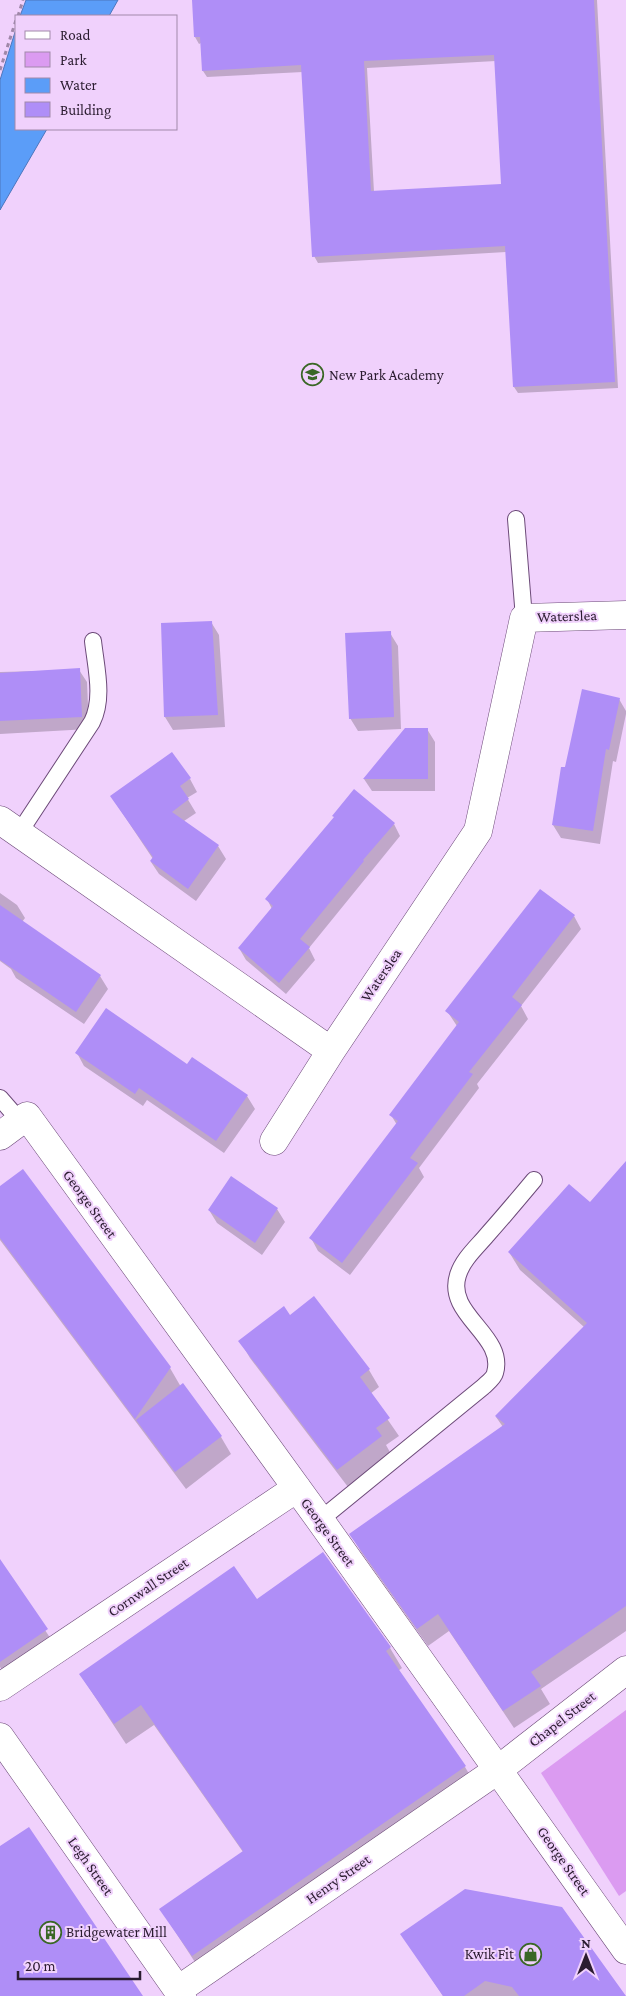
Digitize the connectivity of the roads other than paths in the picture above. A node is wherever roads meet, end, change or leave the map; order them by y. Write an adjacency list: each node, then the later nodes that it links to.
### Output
1 (516, 519): 3 (lane)
2 (626, 615): 3 (street, Waterslea)
3 (524, 618): 6 (street, Waterslea)
4 (93, 641): 5 (lane)
5 (10, 827): 6 (street)
6 (331, 1051): 9 (street, Waterslea)
7 (0, 1098): 8 (lane)
8 (16, 1124): 11 (street, George Street)
9 (274, 1141)
10 (534, 1180): 12 (lane)
11 (297, 1488): 12 (street, George Street); 14 (street, Cornwall Street)
12 (320, 1520): 16 (street, George Street)
13 (626, 1670): 16 (street, Chapel Street)
14 (0, 1687)
15 (0, 1736): 18 (street, Legh Street)
16 (498, 1769): 17 (street, George Street); 18 (street, Henry Street)
17 (626, 1950)
18 (180, 1993)

